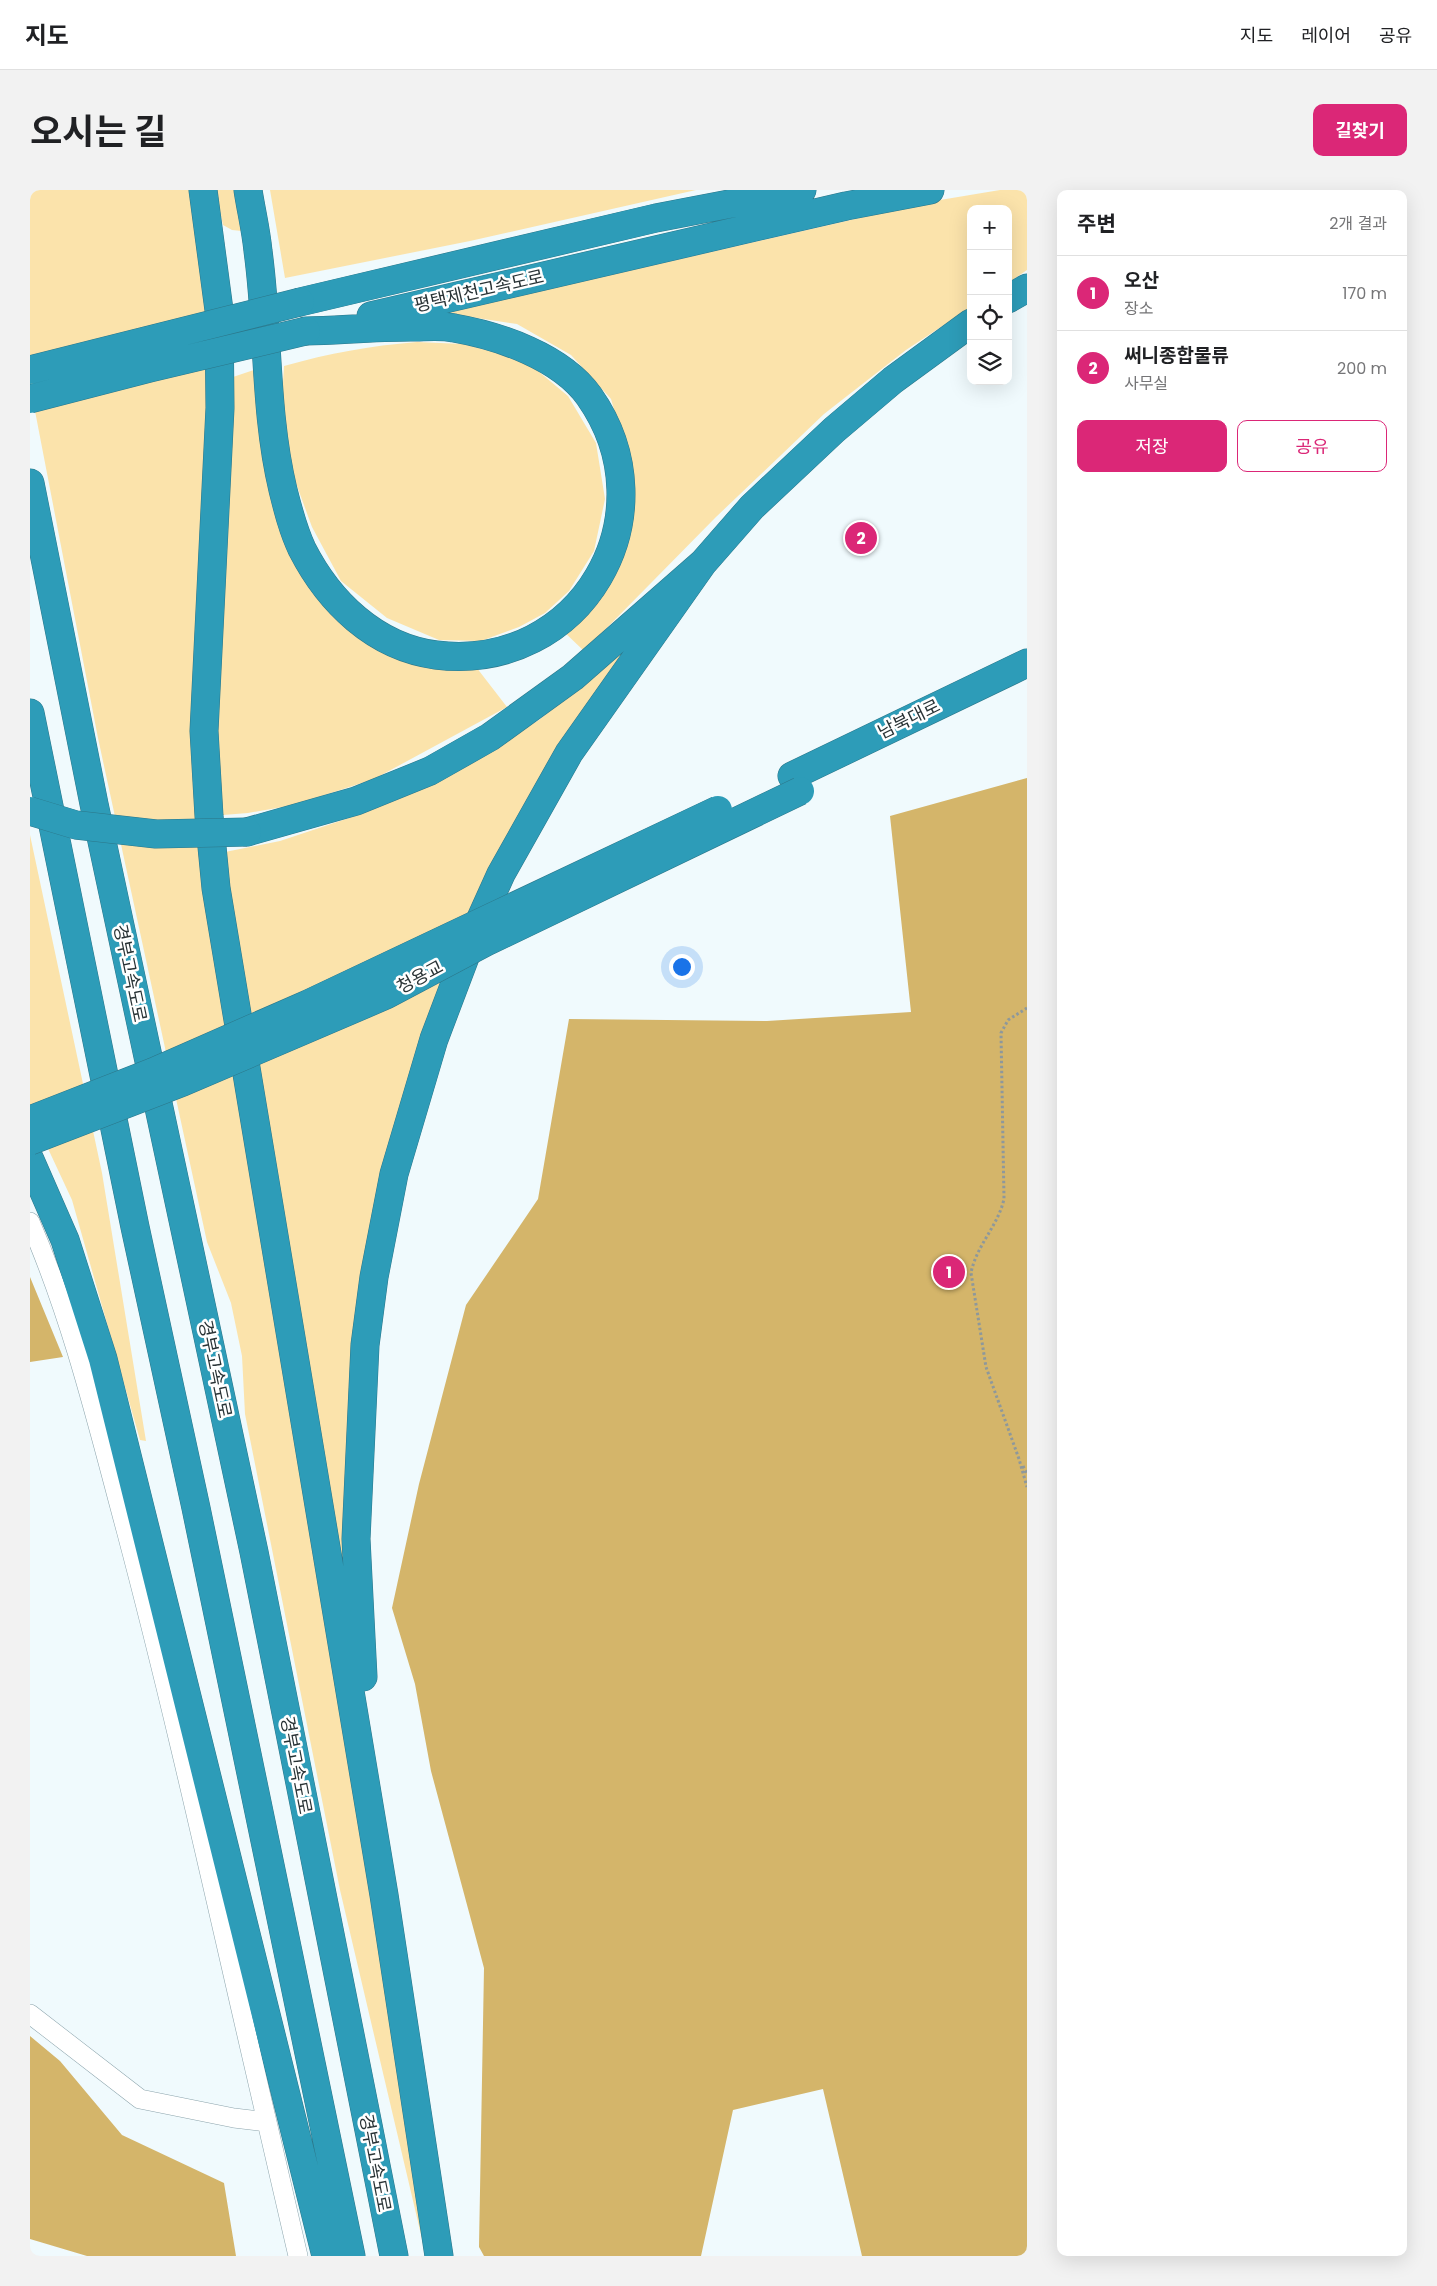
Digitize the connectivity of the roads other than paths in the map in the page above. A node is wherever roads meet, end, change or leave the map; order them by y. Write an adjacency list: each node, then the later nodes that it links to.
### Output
1 (203, 190): 22 (highway)
2 (248, 190): 8 (highway)
3 (802, 190): 9 (highway, 평택제천고속도로, bridge)
4 (930, 190): 8 (highway, 평택제천고속도로)
5 (1027, 288): 6 (highway)
6 (1012, 297)
7 (967, 326): 12 (highway)
8 (306, 332): 10 (highway, 평택제천고속도로, bridge)
9 (30, 370)
10 (30, 399)
11 (30, 483): 28 (highway, 경부고속도로)
12 (703, 562): 17 (highway, bridge); 22 (highway)
13 (1027, 663): 16 (highway, 남북대로)
14 (1027, 684): 16 (highway, 남북대로)
15 (30, 713): 27 (highway)
16 (796, 784): 18 (highway, 청용교, bridge); 19 (highway, 청용교, bridge)
17 (30, 811)
18 (30, 1120)
19 (30, 1141)
20 (30, 1160): 26 (highway)
21 (30, 1222): 24 (street)
22 (384, 1895): 29 (highway)
23 (30, 2014): 24 (street)
24 (267, 2122): 25 (street)
25 (298, 2256)
26 (326, 2256)
27 (351, 2256)
28 (394, 2256)
29 (438, 2256)

